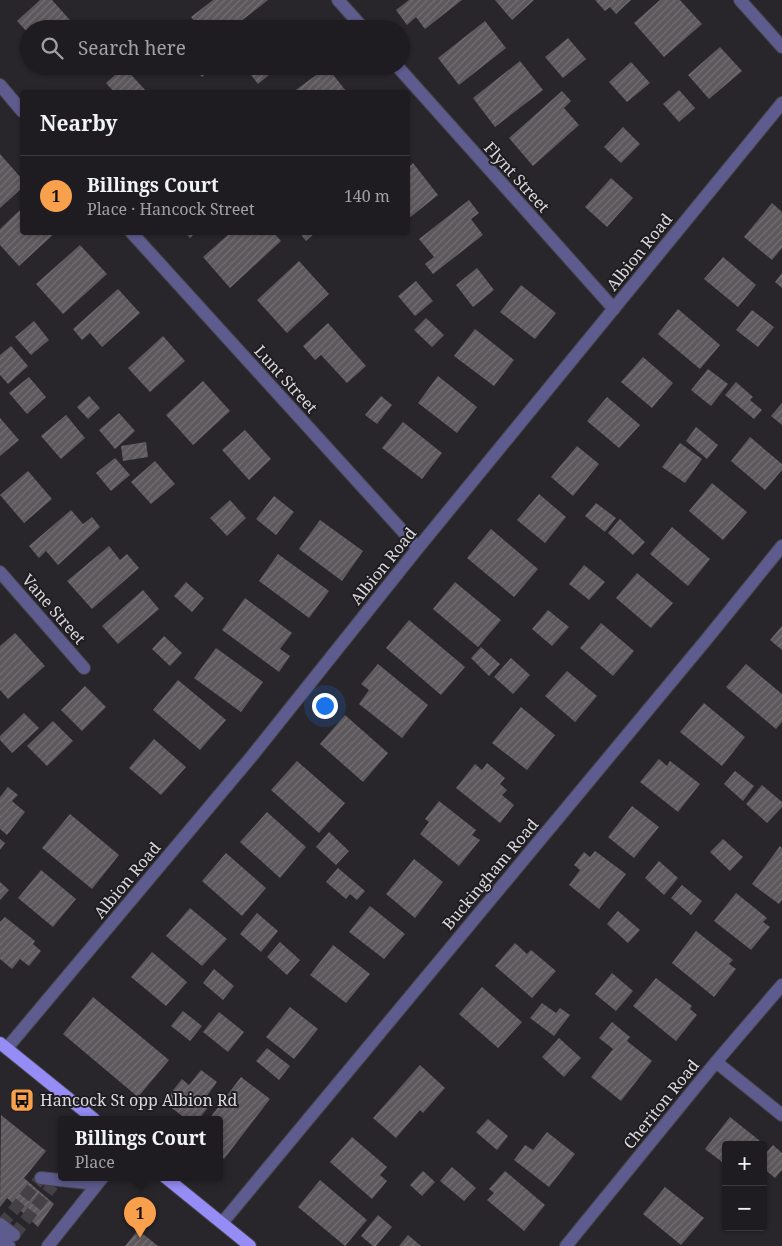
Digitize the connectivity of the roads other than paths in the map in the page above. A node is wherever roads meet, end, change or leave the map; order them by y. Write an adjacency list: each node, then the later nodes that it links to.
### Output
1 (338, 0): 3 (street)
2 (740, 0): 4 (street)
3 (356, 20)
4 (782, 47)
5 (405, 75): 10 (street, Flynt Street)
6 (0, 85): 8 (street)
7 (782, 102): 10 (street, Albion Road)
8 (20, 109)
9 (134, 235): 12 (street, Lunt Street)
10 (614, 309): 12 (street, Albion Road)
11 (782, 546): 25 (street, Buckingham Road)
12 (418, 548): 16 (street, Albion Road)
13 (0, 572): 14 (street, Vane Street)
14 (84, 668)
15 (782, 985): 17 (street, Cheriton Road)
16 (3, 1046): 19 (main road)
17 (716, 1062): 18 (street); 31 (street, Cheriton Road)
18 (782, 1115)
19 (90, 1116)
20 (41, 1178): 21 (street)
21 (58, 1179)
22 (100, 1181): 24 (street); 29 (street)
23 (170, 1181): 25 (main road)
24 (53, 1185)
25 (222, 1223): 30 (main road)
26 (0, 1224): 28 (street)
27 (0, 1238): 28 (street)
28 (11, 1240)
29 (48, 1246)
30 (250, 1246)
31 (566, 1246)

